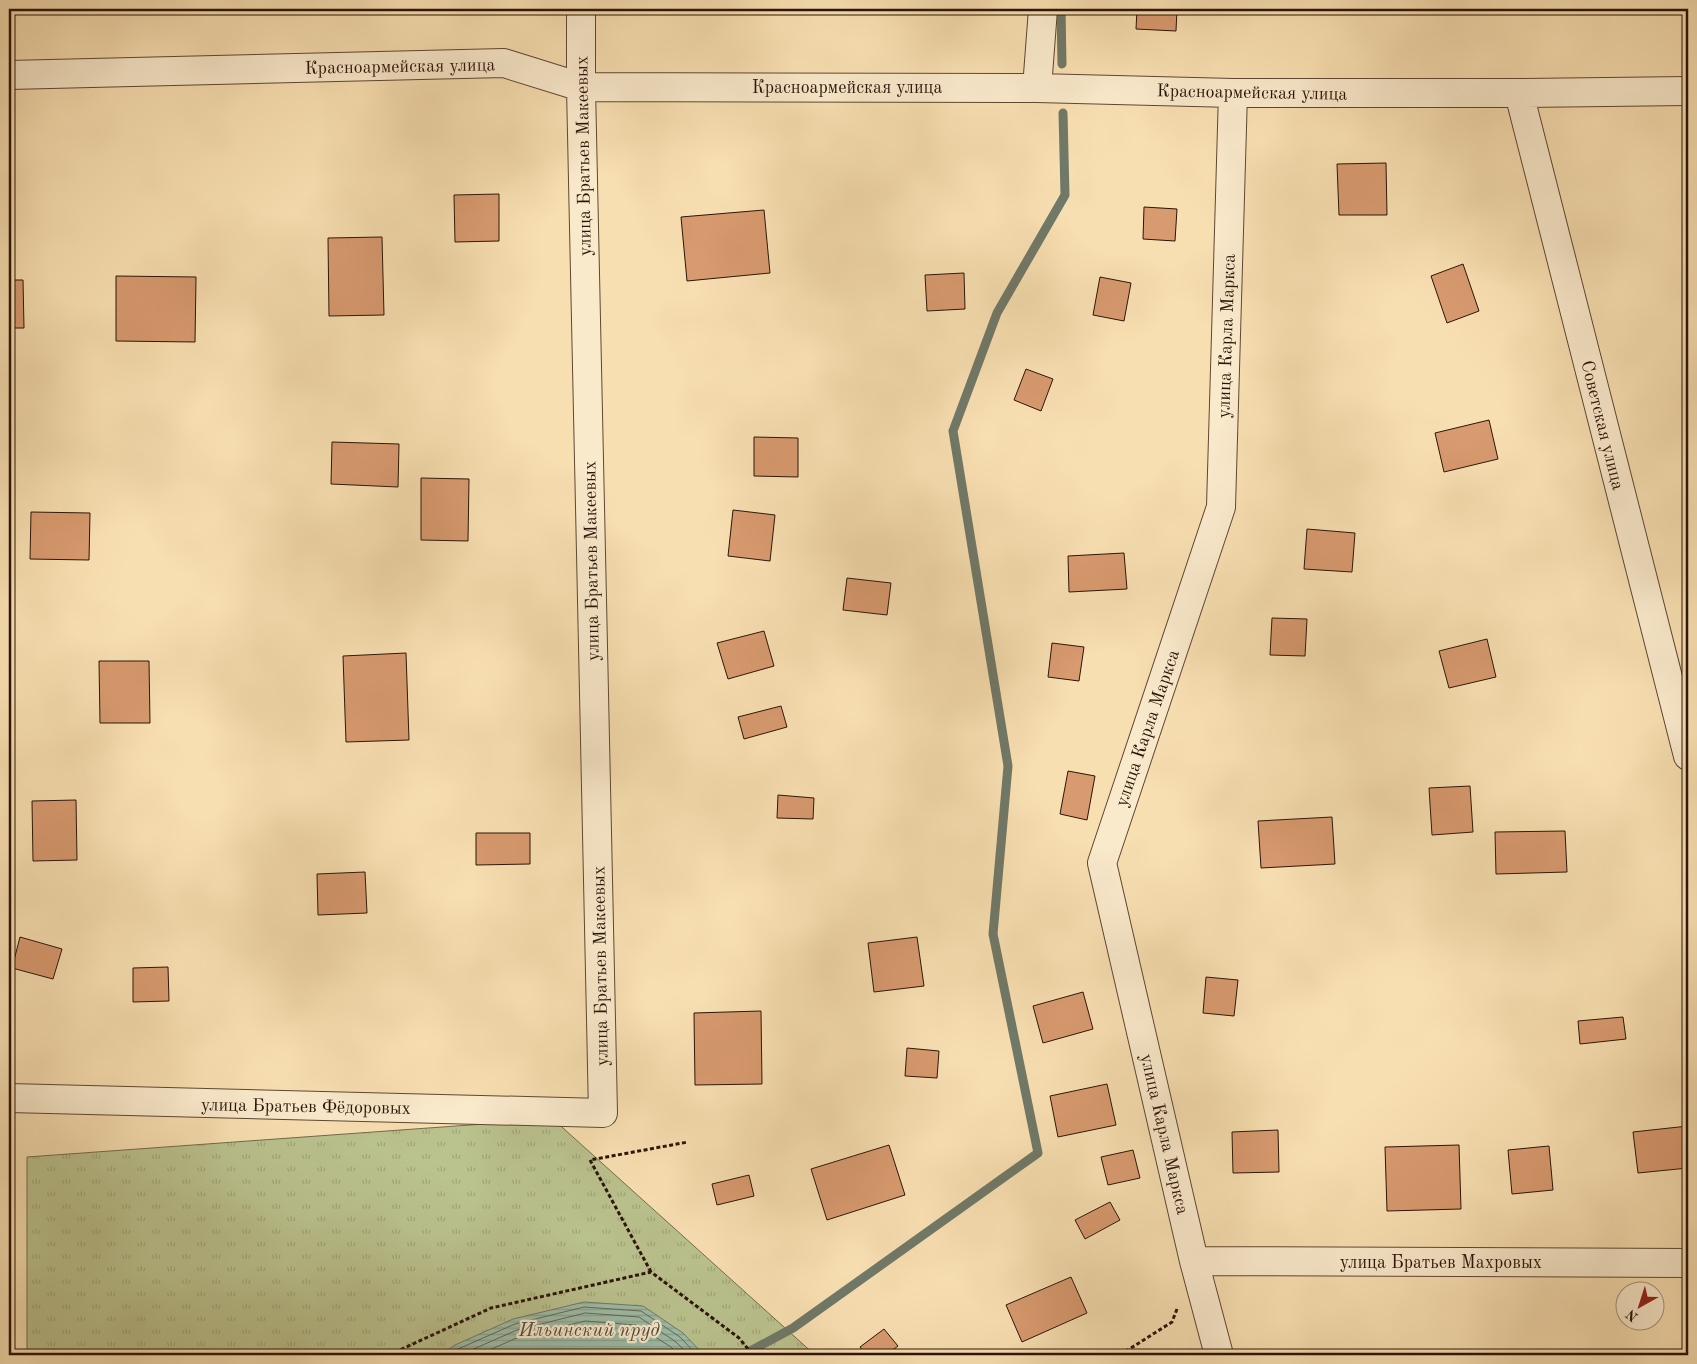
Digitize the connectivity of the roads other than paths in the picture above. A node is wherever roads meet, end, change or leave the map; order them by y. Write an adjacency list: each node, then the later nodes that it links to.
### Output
1 (581, 9): 4 (street, улица Братьев Макеевых)
2 (1043, 9): 5 (street)
3 (9, 75): 4 (street, Красноармейская улица)
4 (581, 87): 5 (street, Красноармейская улица); 11 (street, улица Братьев Макеевых)
5 (1037, 88): 7 (street, Красноармейская улица)
6 (1688, 91): 8 (street, Красноармейская улица)
7 (1233, 93): 8 (street, Красноармейская улица); 12 (street, улица Карла Маркса)
8 (1520, 93): 9 (street, Советская улица)
9 (1688, 756)
10 (9, 1098): 11 (street, улица Братьев Фёдоровых)
11 (603, 1112)
12 (1194, 1261): 13 (street, улица Братьев Махровых); 14 (street, улица Карла Маркса)
13 (1688, 1263)
14 (1219, 1355)

